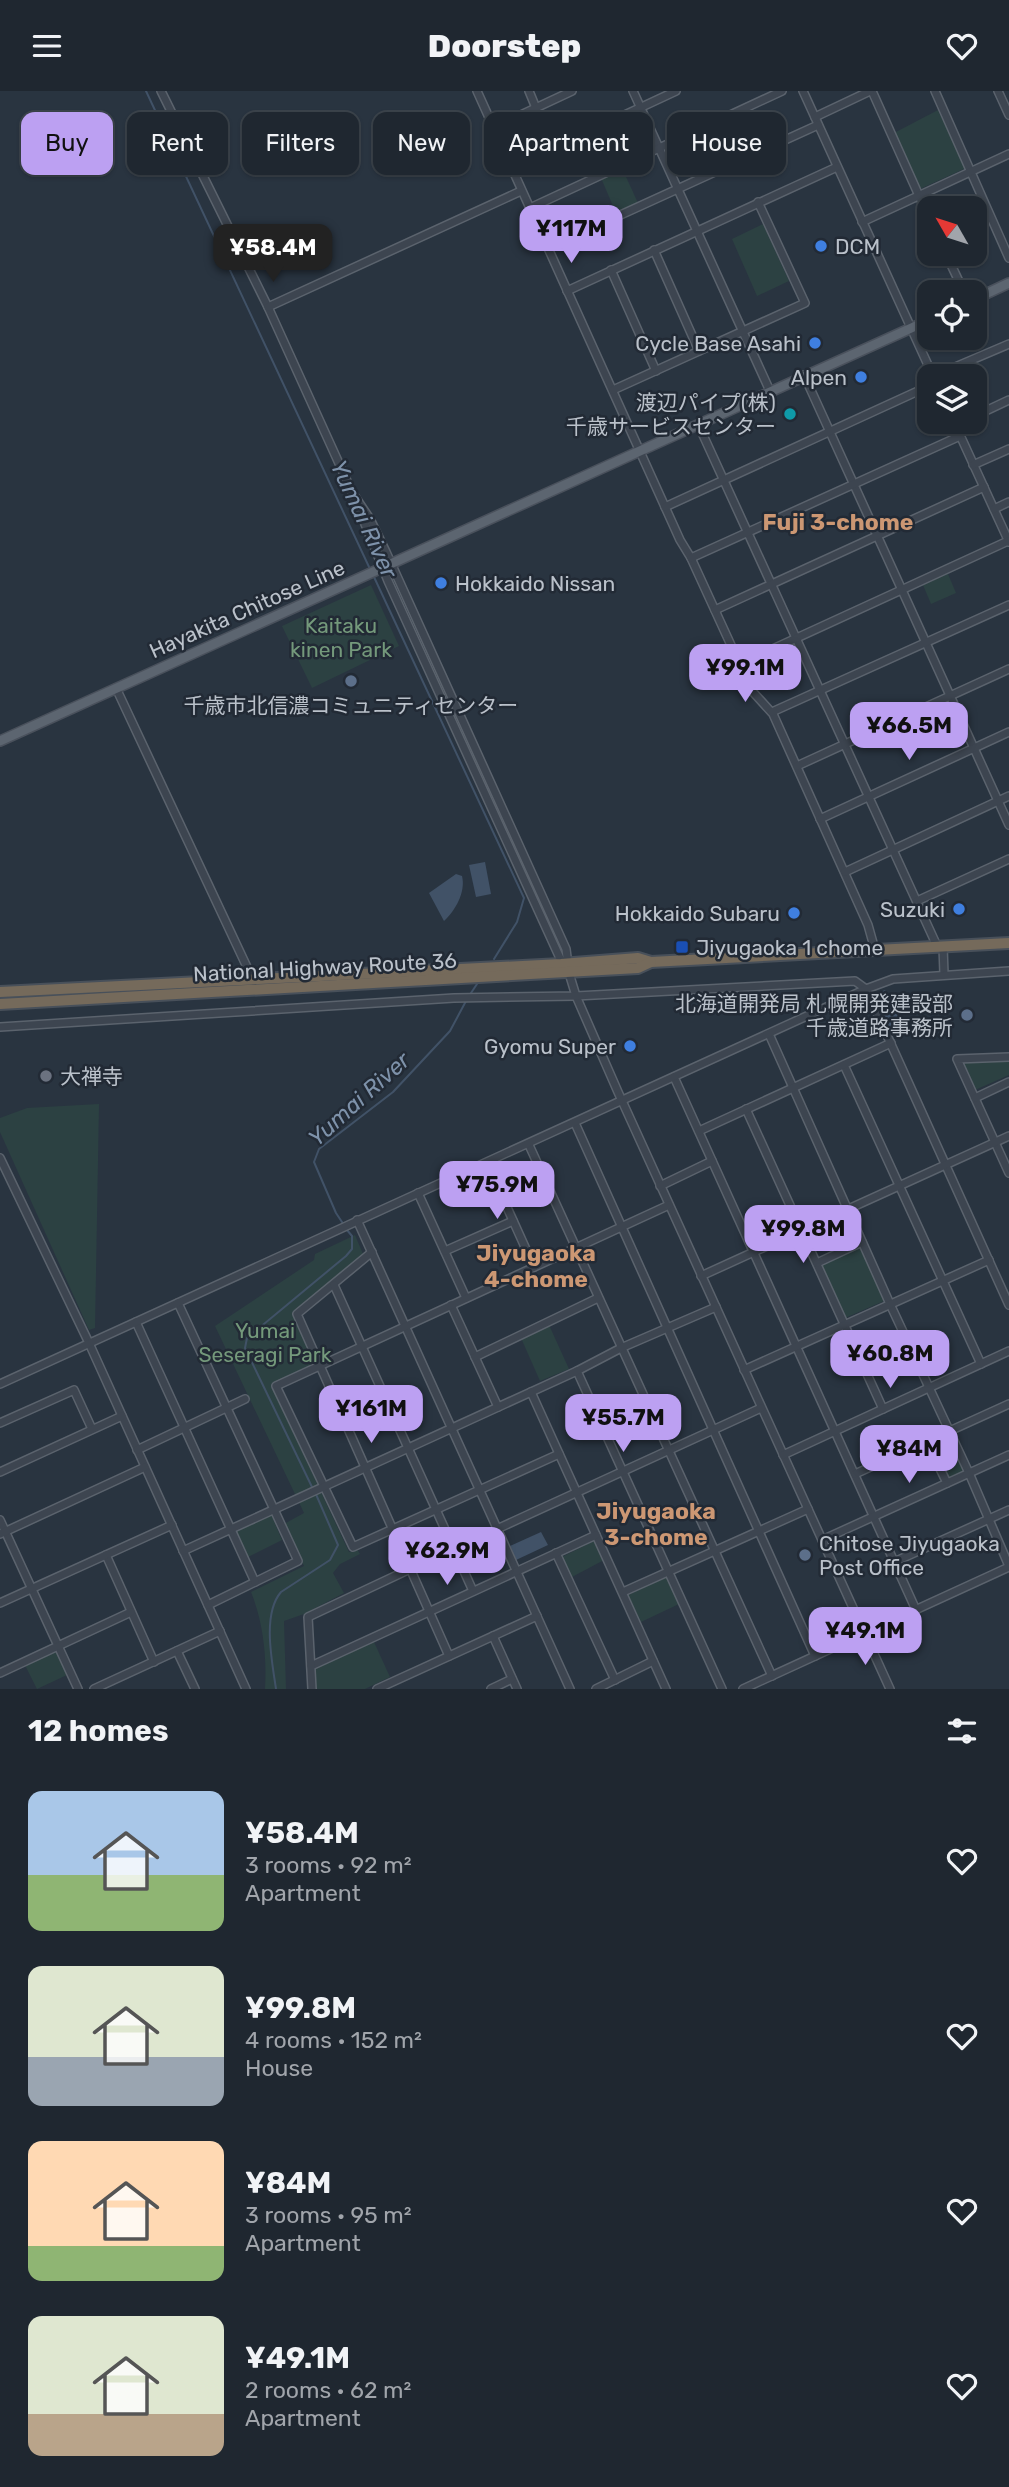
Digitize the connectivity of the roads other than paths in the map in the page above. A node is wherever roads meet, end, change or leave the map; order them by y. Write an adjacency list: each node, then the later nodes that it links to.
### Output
1 (161, 91): 39 (street)
2 (477, 91): 14 (street)
3 (529, 91): 13 (street)
4 (572, 91): 13 (street)
5 (633, 91): 12 (street)
6 (676, 91): 12 (street)
7 (782, 91): 19 (street)
8 (803, 91): 18 (street)
9 (871, 91): 18 (street); 26 (street)
10 (935, 91): 22 (street)
11 (998, 91): 17 (street)
12 (640, 107): 16 (street); 19 (street)
13 (536, 108): 15 (street)
14 (486, 112)
15 (527, 112)
16 (629, 112)
17 (1009, 115)
18 (816, 121): 21 (street); 24 (street)
19 (659, 148): 24 (street); 29 (street)
20 (1009, 154): 22 (street)
21 (837, 167): 28 (street); 30 (street)
22 (972, 171): 26 (street); 34 (street)
23 (514, 175): 25 (street)
24 (677, 189): 31 (street); 32 (street)
25 (522, 191): 29 (street); 39 (street)
26 (919, 196)
27 (917, 197): 30 (street)
28 (758, 202): 31 (street); 42 (street)
29 (530, 208): 32 (street)
30 (862, 222): 41 (street)
31 (696, 230): 33 (street); 42 (street)
32 (548, 248): 37 (street)
33 (654, 250): 35 (street); 44 (street)
34 (1009, 258)
35 (611, 270): 37 (street); 47 (street)
36 (1009, 283): 38 (main road)
37 (567, 291): 49 (street)
38 (987, 293)
39 (268, 307): 70 (street)
40 (917, 325): 41 (main road, Hayakita Chitose Line)
41 (910, 328): 45 (street); 48 (main road, Hayakita Chitose Line)
42 (743, 332): 44 (street); 50 (street)
43 (1009, 344): 46 (street)
44 (699, 351): 47 (street)
45 (928, 364)
46 (962, 364)
47 (656, 371): 49 (street)
48 (804, 375): 50 (main road, Hayakita Chitose Line); 55 (street)
49 (613, 390): 58 (street)
50 (769, 391): 54 (main road, Hayakita Chitose Line)
51 (917, 392): 55 (street)
52 (1009, 400): 53 (street)
53 (987, 410)
54 (698, 424): 58 (main road, Hayakita Chitose Line); 60 (street)
55 (830, 432): 60 (street); 61 (street)
56 (960, 436): 59 (street); 61 (street)
57 (1009, 449): 59 (street)
58 (640, 450): 64 (street); 70 (main road, Hayakita Chitose Line)
59 (973, 465): 62 (street)
60 (724, 480): 64 (street); 66 (street)
61 (854, 484): 66 (street); 67 (street)
62 (984, 487): 65 (street); 67 (street)
63 (1009, 502): 65 (street)
64 (665, 507): 69 (street)
65 (994, 509): 68 (street)
66 (748, 533): 69 (street); 71 (street)
67 (878, 537): 71 (street); 72 (street)
68 (1009, 542): 72 (street)
69 (691, 558): 74 (street)
70 (379, 569): 79 (main road, Hayakita Chitose Line); 100 (street)
71 (772, 585): 74 (street); 75 (street)
72 (902, 590): 75 (street); 76 (street)
73 (1009, 605): 76 (street)
74 (715, 610): 77 (street)
75 (796, 639): 77 (street); 80 (street)
76 (926, 643): 80 (street); 81 (street)
77 (740, 664): 82 (street)
78 (1009, 669): 81 (street)
79 (116, 688): 84 (main road, Hayakita Chitose Line); 103 (street)
80 (820, 691): 82 (street); 85 (street)
81 (950, 696): 85 (street); 86 (street)
82 (772, 712): 87 (street)
83 (1009, 732): 86 (street)
84 (0, 741)
85 (844, 744): 87 (street); 88 (street)
86 (974, 748): 88 (street); 90 (street)
87 (797, 766): 91 (street)
88 (869, 796): 91 (street); 93 (street)
89 (1009, 796): 90 (street)
90 (998, 801): 92 (street); 93 (street)
91 (820, 818): 95 (street)
92 (1009, 825)
93 (893, 849): 95 (street); 96 (street)
94 (1009, 859): 96 (street)
95 (845, 872): 99 (street)
96 (916, 901): 98 (street)
97 (1009, 943): 98 (highway, National Highway Route 36)
98 (940, 946): 99 (highway, National Highway Route 36); 102 (street)
99 (874, 950): 100 (highway, National Highway Route 36)
100 (567, 967): 103 (highway, National Highway Route 36); 106 (street)
101 (1009, 971): 102 (street)
102 (944, 974): 104 (street)
103 (254, 985): 105 (highway, National Highway Route 36); 107 (highway, National Highway Route 36)
104 (866, 989): 106 (street); 109 (street); 110 (street)
105 (0, 992)
106 (576, 996): 108 (street); 117 (street)
107 (0, 1005)
108 (0, 1027)
109 (769, 1034): 113 (street); 115 (street)
110 (891, 1043): 112 (street); 127 (street)
111 (1009, 1057): 116 (street)
112 (844, 1065): 115 (street); 131 (street)
113 (674, 1077): 117 (street); 120 (street)
114 (1009, 1082): 116 (street)
115 (794, 1089): 118 (street); 134 (street)
116 (975, 1098): 122 (street)
117 (621, 1101): 119 (street); 130 (street)
118 (746, 1109): 120 (street); 138 (street)
119 (575, 1123): 123 (street); 137 (street)
120 (699, 1131): 125 (street)
121 (1009, 1136): 122 (street)
122 (995, 1142): 127 (street); 129 (street)
123 (529, 1145): 126 (street); 140 (street)
124 (0, 1159): 128 (street)
125 (712, 1161): 130 (street); 143 (street)
126 (487, 1163): 132 (street); 136 (street)
127 (946, 1164): 131 (street); 144 (street)
128 (3, 1172): 161 (street)
129 (1009, 1173)
130 (660, 1186): 133 (street)
131 (899, 1186): 134 (street); 148 (street)
132 (418, 1193): 135 (street); 141 (street)
133 (669, 1205): 137 (street); 147 (street)
134 (847, 1209): 138 (street); 139 (street)
135 (354, 1221): 142 (street); 152 (street)
136 (513, 1221): 141 (street); 146 (street)
137 (622, 1227): 140 (street); 160 (street)
138 (803, 1230): 143 (street); 145 (street)
139 (862, 1242): 145 (street); 153 (street)
140 (575, 1249): 146 (street); 151 (street)
141 (445, 1251): 150 (street)
142 (372, 1252): 149 (street); 159 (street)
143 (754, 1252): 147 (street); 163 (street)
144 (989, 1260): 148 (street); 155 (street)
145 (817, 1263): 158 (street)
146 (534, 1267): 150 (street)
147 (701, 1276): 156 (street)
148 (942, 1281): 153 (street); 167 (street)
149 (334, 1285): 162 (street); 168 (street)
150 (467, 1298): 154 (street)
151 (598, 1298): 164 (street); 166 (street)
152 (178, 1303): 157 (street); 177 (street)
153 (890, 1304): 158 (street); 172 (street)
154 (451, 1305): 159 (street); 166 (street)
155 (1009, 1305)
156 (716, 1307): 160 (street); 169 (street)
157 (136, 1322): 161 (street); 182 (street)
158 (845, 1324): 163 (street); 179 (street)
159 (405, 1325): 162 (street); 184 (street)
160 (668, 1328): 164 (street); 185 (street)
161 (89, 1343): 171 (street); 180 (street)
162 (362, 1345): 168 (street); 189 (street)
163 (796, 1346): 169 (street); 186 (street)
164 (621, 1348): 170 (street); 191 (street)
165 (1009, 1351): 167 (street)
166 (475, 1357): 176 (street)
167 (981, 1364): 172 (street)
168 (319, 1366): 196 (street); 202 (street)
169 (744, 1370): 178 (street)
170 (577, 1371): 173 (street); 197 (street)
171 (0, 1384)
172 (929, 1388): 179 (street); 187 (street)
173 (531, 1392): 176 (street); 192 (street)
174 (245, 1399): 177 (street)
175 (1009, 1404): 187 (street)
176 (498, 1407): 184 (street)
177 (226, 1408): 182 (street); 207 (street)
178 (761, 1408): 185 (street); 193 (street)
179 (883, 1409): 186 (street)
180 (122, 1416): 183 (street); 190 (street)
181 (0, 1423): 183 (street)
182 (184, 1428): 190 (street); 213 (street)
183 (92, 1429): 198 (street)
184 (452, 1429): 189 (street); 203 (street)
185 (713, 1429): 191 (street); 216 (street)
186 (835, 1431): 193 (street); 200 (street)
187 (950, 1431): 188 (street); 199 (street)
188 (926, 1442): 200 (street); 201 (street)
189 (408, 1448): 196 (street); 205 (street)
190 (137, 1450): 195 (street)
191 (668, 1450): 197 (street); 220 (street)
192 (559, 1454): 203 (street); 204 (street)
193 (783, 1455): 206 (street)
194 (1009, 1455): 199 (street)
195 (145, 1467): 212 (street); 217 (street)
196 (366, 1467): 202 (street); 214 (street)
197 (622, 1470): 204 (street); 228 (street)
198 (0, 1472)
199 (969, 1473): 201 (street); 210 (street)
200 (855, 1475): 209 (street)
201 (947, 1483): 209 (street)
202 (322, 1487): 207 (street); 214 (street)
203 (479, 1489): 205 (street); 215 (street)
204 (576, 1492): 215 (street); 218 (street)
205 (436, 1509): 214 (street); 231 (street)
206 (808, 1509): 216 (street); 219 (street)
207 (273, 1510): 213 (street); 229 (street)
208 (1009, 1510): 210 (street)
209 (873, 1516): 219 (street); 224 (street)
210 (989, 1519): 224 (street); 225 (street)
211 (0, 1520): 217 (street)
212 (172, 1525): 221 (street); 223 (street)
213 (231, 1529): 221 (street); 229 (street)
214 (392, 1529): 226 (street)
215 (497, 1529): 227 (street)
216 (759, 1531): 220 (street); 245 (street)
217 (3, 1533): 230 (street)
218 (596, 1535): 222 (street); 232 (street)
219 (822, 1540): 240 (street)
220 (714, 1550): 228 (street); 250 (street)
221 (183, 1551): 234 (street)
222 (556, 1553): 227 (street); 252 (street)
223 (106, 1555): 230 (street); 237 (street)
224 (894, 1562): 235 (street)
225 (1009, 1567): 235 (street)
226 (410, 1569): 236 (street); 248 (street)
227 (516, 1571): 231 (street); 238 (street)
228 (668, 1571): 232 (street); 265 (street)
229 (255, 1582): 234 (street)
230 (32, 1589): 233 (street); 242 (street)
231 (472, 1591): 236 (street)
232 (623, 1592): 246 (street)
233 (0, 1603)
234 (208, 1605): 239 (street)
235 (916, 1610): 240 (street)
236 (429, 1611): 244 (street); 248 (street)
237 (131, 1612): 242 (street); 247 (street)
238 (537, 1616): 241 (street); 262 (street)
239 (220, 1632): 243 (street); 257 (street)
240 (865, 1634): 245 (street); 267 (street)
241 (493, 1636): 244 (street); 251 (street)
242 (58, 1646): 249 (street); 254 (street)
243 (177, 1651): 247 (street); 256 (street)
244 (449, 1656): 253 (street)
245 (815, 1656): 250 (street)
246 (653, 1661): 252 (street); 264 (street)
247 (154, 1662): 255 (street)
248 (311, 1666): 258 (street)
249 (0, 1672)
250 (772, 1676): 266 (street)
251 (512, 1679): 260 (street); 261 (street)
252 (615, 1679): 263 (street)
253 (388, 1687): 259 (street)
254 (78, 1689)
255 (94, 1689)
256 (195, 1689)
257 (246, 1689)
258 (312, 1689)
259 (377, 1689)
260 (491, 1689)
261 (517, 1689)
262 (570, 1689)
263 (596, 1689)
264 (666, 1689)
265 (722, 1689)
266 (743, 1689)
267 (890, 1689)

